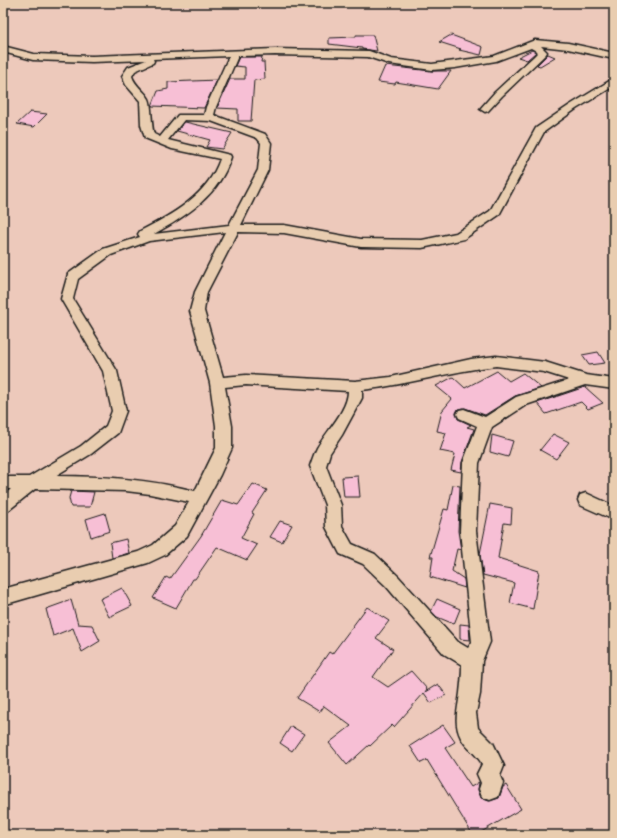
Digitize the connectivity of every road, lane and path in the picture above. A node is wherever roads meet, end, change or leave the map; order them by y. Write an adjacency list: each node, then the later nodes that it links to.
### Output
1 (531, 44): 3 (street); 5 (street); 7 (street)
2 (3, 49): 4 (street)
3 (234, 54): 4 (street); 8 (street)
4 (163, 56): 9 (street)
5 (614, 56)
6 (614, 82): 10 (street)
7 (485, 109)
8 (211, 118): 9 (street); 10 (street)
9 (162, 141): 11 (street)
10 (233, 228): 11 (street); 13 (street)
11 (107, 252): 19 (street)
12 (585, 380): 14 (street); 15 (street); 17 (street)
13 (218, 383): 15 (street); 20 (street)
14 (614, 384)
15 (355, 386): 25 (street)
16 (464, 414): 17 (street)
17 (486, 424): 25 (street)
18 (3, 483): 19 (street)
19 (31, 483): 20 (street); 22 (street)
20 (198, 498): 24 (street)
21 (586, 500): 23 (street)
22 (3, 505)
23 (614, 513)
24 (3, 597)
25 (472, 661): 26 (street)
26 (490, 789)

